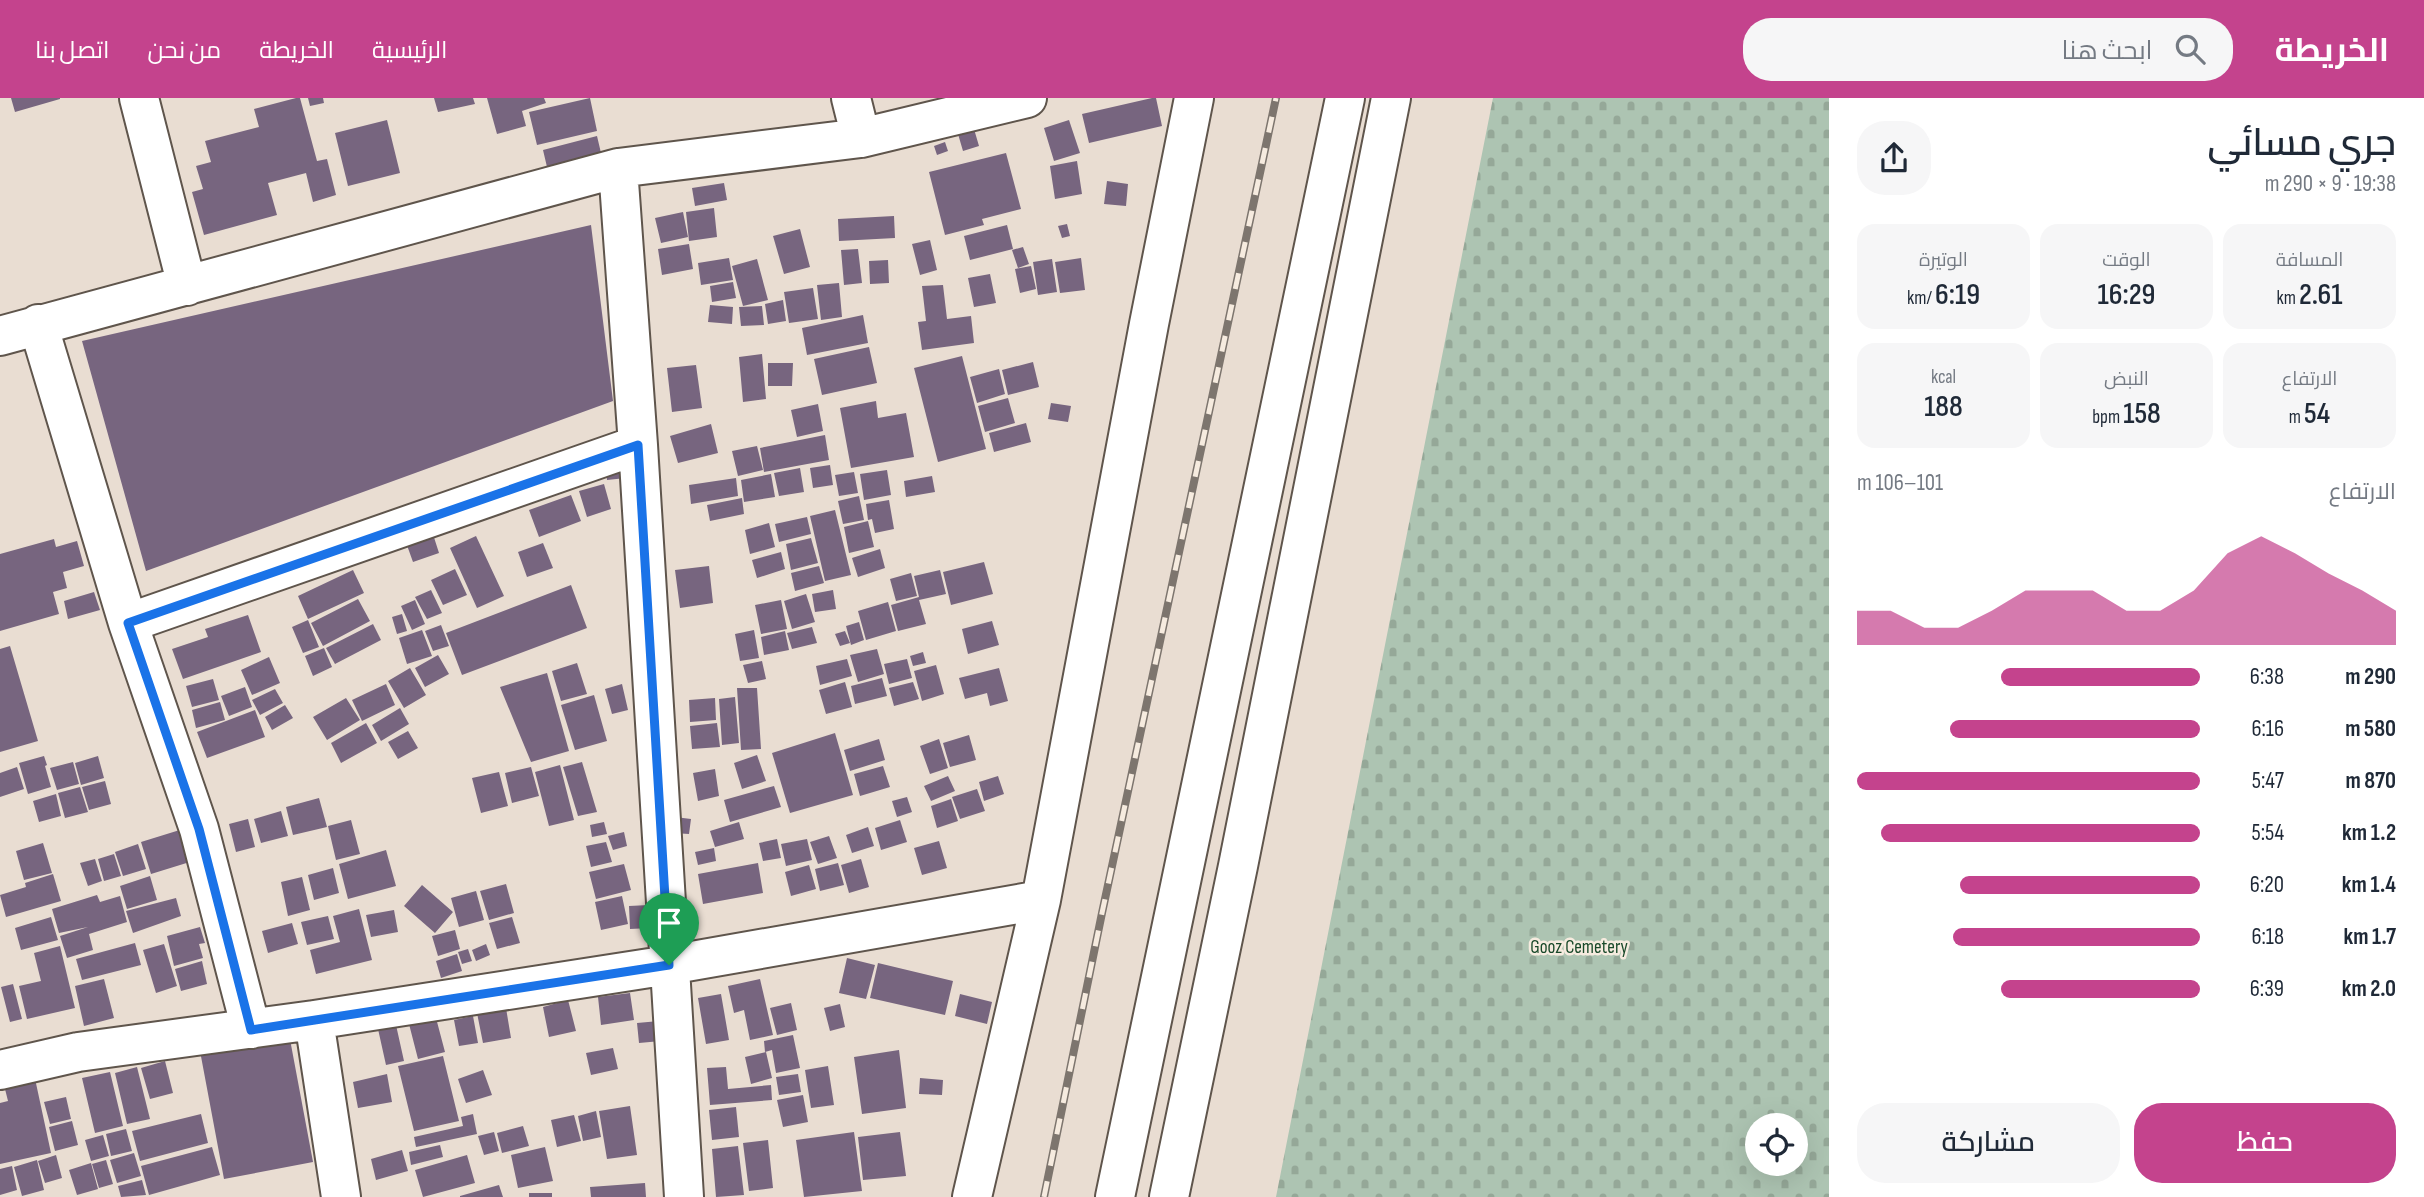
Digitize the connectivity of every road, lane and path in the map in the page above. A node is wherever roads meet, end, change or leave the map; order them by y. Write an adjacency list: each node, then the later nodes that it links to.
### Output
1 (139, 98): 9 (street)
2 (851, 98): 7 (street)
3 (1027, 98): 7 (street)
4 (1195, 98): 14 (street)
5 (1345, 98): 22 (street)
6 (1391, 98): 23 (street)
7 (861, 138): 8 (street)
8 (618, 168): 9 (street); 12 (street)
9 (187, 286): 10 (street)
10 (38, 324): 11 (street); 13 (street)
11 (0, 335)
12 (638, 445): 13 (street); 15 (street)
13 (128, 623): 17 (street)
14 (1041, 900): 15 (street); 21 (street)
15 (669, 965): 16 (street); 20 (street)
16 (314, 1020): 17 (street); 19 (street)
17 (251, 1030): 18 (street)
18 (0, 1070)
19 (341, 1197)
20 (684, 1197)
21 (972, 1197)
22 (1115, 1197)
23 (1169, 1197)

